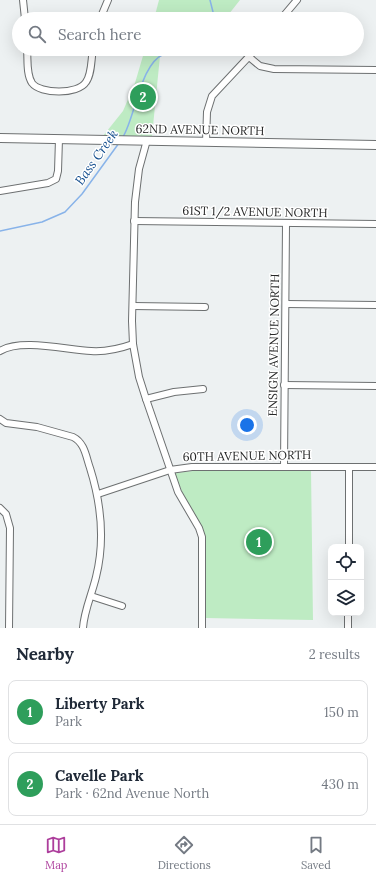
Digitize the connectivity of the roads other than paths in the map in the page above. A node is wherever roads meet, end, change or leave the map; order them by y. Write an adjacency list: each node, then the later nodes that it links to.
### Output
1 (23, 0): 4 (street)
2 (108, 0): 5 (street)
3 (297, 0): 6 (street)
4 (24, 12)
5 (103, 12)
6 (287, 12)
7 (27, 56): 8 (street)
8 (92, 56)
9 (249, 57): 10 (street); 14 (street)
10 (376, 70)
11 (0, 138): 12 (street, 62ND AVENUE NORTH)
12 (59, 139): 13 (street, 62ND AVENUE NORTH); 16 (street)
13 (147, 140): 14 (street, 62ND AVENUE NORTH); 17 (street)
14 (206, 142): 15 (street, 62ND AVENUE NORTH)
15 (376, 145)
16 (0, 191)
17 (134, 221): 18 (street, 61ST 1/2 AVENUE NORTH); 22 (street)
18 (286, 224): 19 (street, 61ST 1/2 AVENUE NORTH); 20 (street, ENSIGN AVENUE NORTH)
19 (376, 224)
20 (286, 304): 21 (street); 26 (street, ENSIGN AVENUE NORTH)
21 (376, 305)
22 (133, 306): 23 (street); 24 (street)
23 (205, 308)
24 (133, 344): 25 (street); 29 (street)
25 (0, 351)
26 (284, 385): 27 (street); 31 (street, ENSIGN AVENUE NORTH)
27 (376, 386)
28 (203, 389): 29 (street)
29 (146, 400): 34 (street)
30 (0, 419): 35 (street)
31 (284, 466): 32 (street, 60TH AVENUE NORTH); 34 (street, 60TH AVENUE NORTH)
32 (350, 467): 33 (street, 60TH AVENUE NORTH); 37 (street)
33 (376, 467)
34 (170, 470): 35 (street, 60TH AVENUE NORTH); 43 (street)
35 (98, 494): 38 (street)
36 (0, 508): 41 (street)
37 (349, 544)
38 (91, 596): 39 (street); 42 (street)
39 (122, 606)
40 (348, 616): 44 (street)
41 (9, 628)
42 (83, 628)
43 (202, 628)
44 (348, 628)

